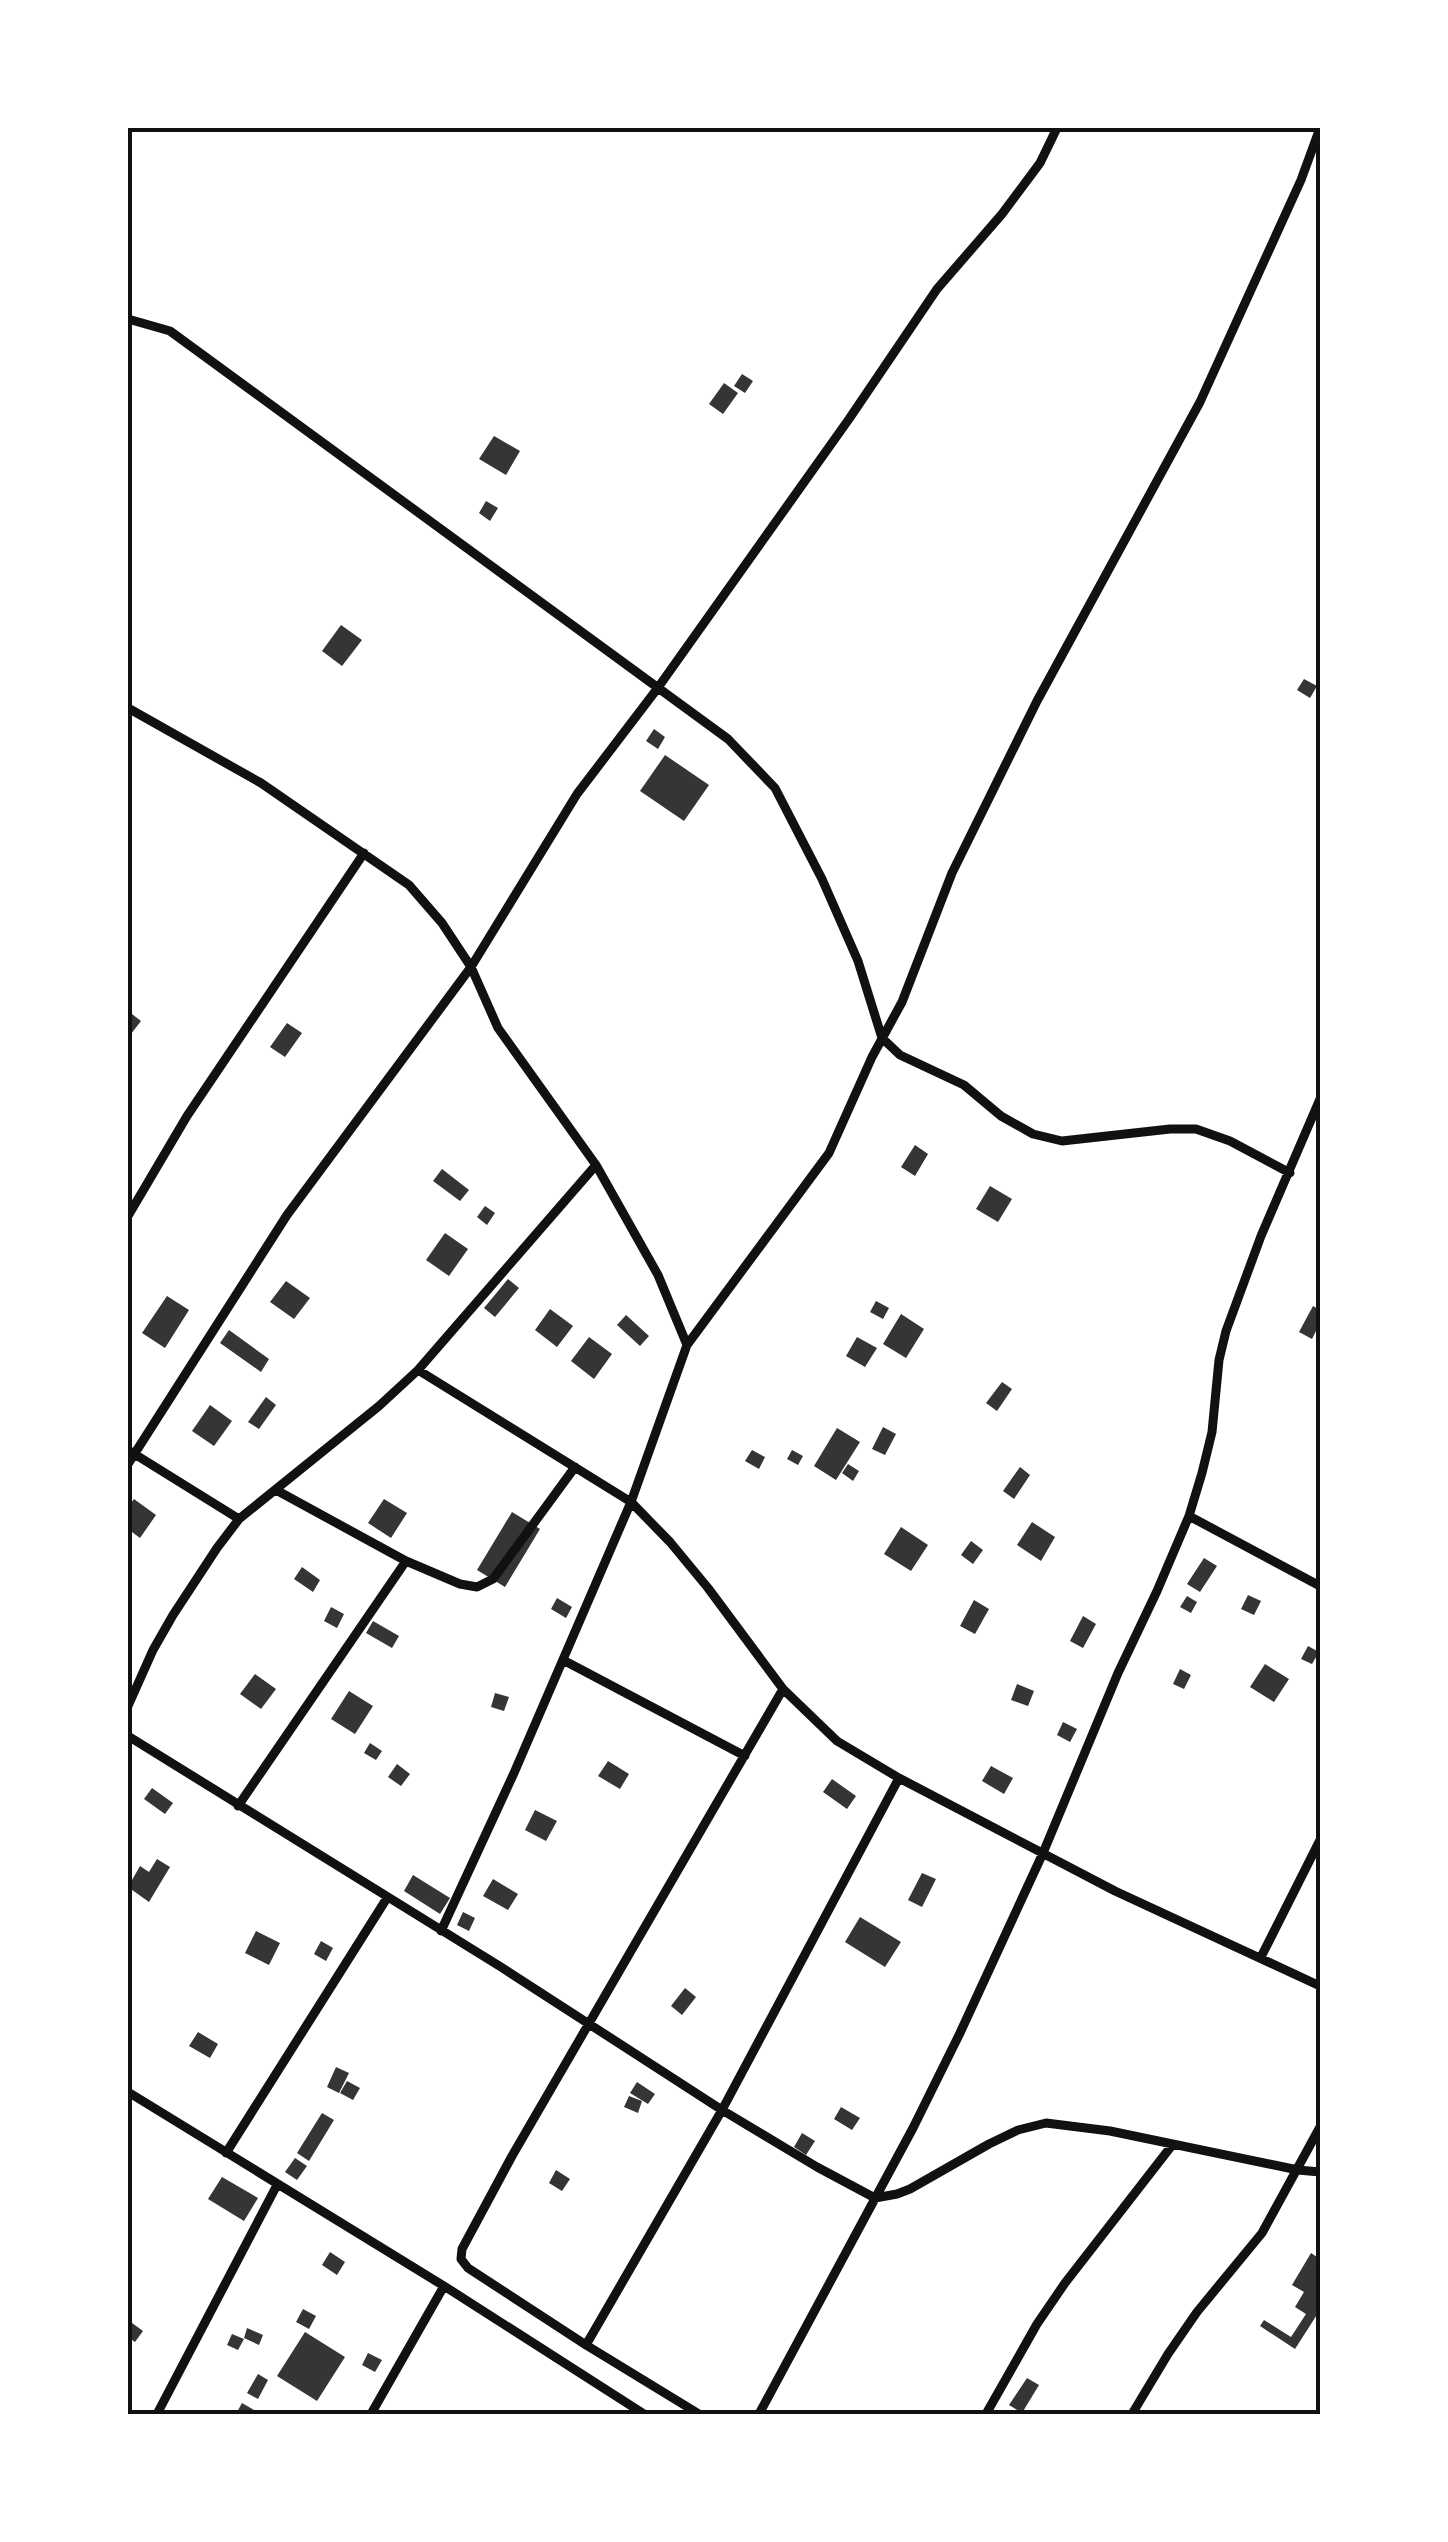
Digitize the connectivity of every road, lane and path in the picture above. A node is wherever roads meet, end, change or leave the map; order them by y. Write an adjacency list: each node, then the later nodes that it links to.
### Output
1 (1057, 128): 4 (street)
2 (1320, 128): 8 (street)
3 (128, 319): 4 (street)
4 (656, 689): 7 (street); 8 (street)
5 (128, 708): 6 (street)
6 (364, 853): 7 (street); 12 (street)
7 (470, 966): 10 (street); 15 (street)
8 (882, 1038): 11 (street); 13 (street)
9 (1320, 1099): 11 (street)
10 (596, 1166): 13 (street); 14 (street)
11 (1290, 1173): 20 (street)
12 (128, 1216)
13 (686, 1345): 19 (street)
14 (418, 1370): 17 (street); 18 (street)
15 (131, 1452): 16 (street); 21 (street)
16 (128, 1464)
17 (574, 1467): 19 (street); 22 (street)
18 (276, 1490): 21 (street); 22 (street)
19 (631, 1502): 24 (street); 25 (street)
20 (1189, 1516): 23 (street); 32 (street)
21 (239, 1519): 26 (street)
22 (406, 1561): 30 (street)
23 (1320, 1586)
24 (564, 1660): 28 (street); 34 (street)
25 (783, 1690): 28 (street); 29 (street)
26 (128, 1706)
27 (128, 1736): 30 (street)
28 (745, 1756): 37 (street)
29 (899, 1778): 32 (street); 39 (street)
30 (238, 1806): 33 (street)
31 (1320, 1840): 35 (street)
32 (1044, 1854): 35 (street); 46 (street)
33 (387, 1898): 34 (street); 42 (street)
34 (441, 1931): 37 (street)
35 (1261, 1957): 36 (street)
36 (1320, 1986)
37 (590, 2024): 39 (street); 48 (street)
38 (128, 2092): 42 (street)
39 (722, 2110): 46 (street); 48 (street)
40 (1320, 2127): 43 (street)
41 (1173, 2144): 43 (street); 46 (street); 54 (street)
42 (226, 2154): 45 (street)
43 (1298, 2170): 44 (street); 55 (street)
44 (1320, 2172)
45 (277, 2185): 47 (street); 49 (street)
46 (875, 2198): 53 (street)
47 (444, 2286): 50 (street); 51 (street)
48 (586, 2345): 52 (street)
49 (157, 2414)
50 (371, 2414)
51 (644, 2414)
52 (699, 2414)
53 (759, 2414)
54 (986, 2414)
55 (1132, 2414)

